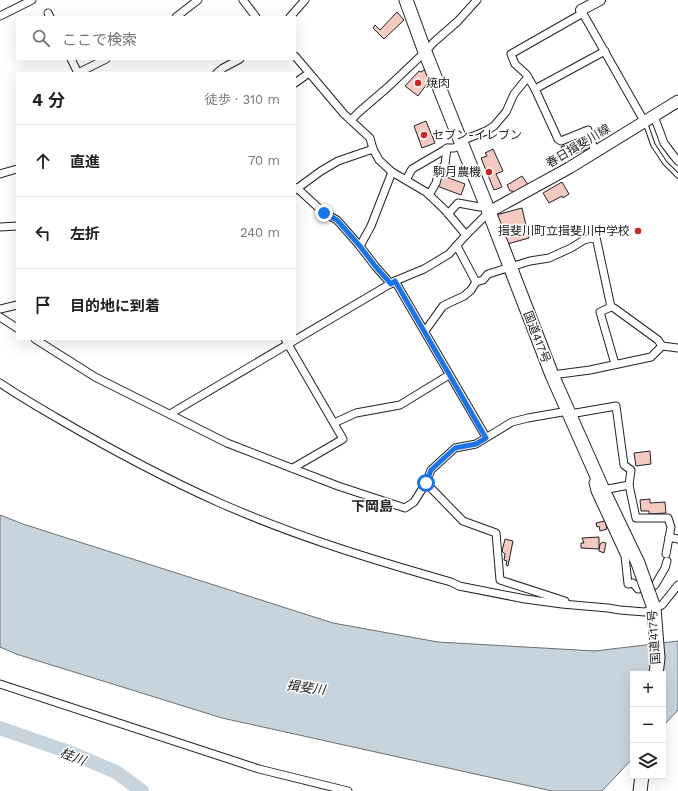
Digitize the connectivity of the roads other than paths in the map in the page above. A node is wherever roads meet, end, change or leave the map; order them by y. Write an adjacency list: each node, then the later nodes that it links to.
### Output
1 (32, 0): 9 (street)
2 (198, 0): 10 (street)
3 (243, 0): 11 (street)
4 (305, 0): 12 (street)
5 (406, 0): 14 (highway, 国道417号)
6 (477, 0): 14 (street)
7 (600, 0): 8 (street)
8 (582, 12): 13 (street); 23 (street)
9 (0, 16)
10 (177, 16)
11 (255, 16)
12 (291, 16)
13 (605, 51): 25 (street); 29 (street)
14 (425, 52): 28 (street); 30 (highway, 国道417号)
15 (296, 57): 22 (street)
16 (72, 60): 19 (street)
17 (104, 60): 20 (street)
18 (238, 60): 21 (street)
19 (78, 72)
20 (80, 72)
21 (218, 72)
22 (309, 73): 24 (street); 28 (street)
23 (528, 77): 25 (street); 30 (street)
24 (296, 82)
25 (535, 89): 33 (street)
26 (678, 101): 27 (main road, 春日揖斐川線)
27 (654, 116): 29 (main road, 春日揖斐川線); 34 (street)
28 (351, 120): 32 (street)
29 (644, 121): 33 (main road, 春日揖斐川線); 38 (lane)
30 (461, 142): 31 (street); 42 (highway, 国道417号)
31 (447, 148): 39 (street); 41 (street)
32 (373, 149): 36 (street); 40 (street)
33 (595, 152): 42 (main road, 春日揖斐川線)
34 (678, 161)
35 (16, 169): 37 (street)
36 (392, 172): 39 (street); 47 (street)
37 (0, 174)
38 (678, 176)
39 (406, 180): 41 (street)
40 (296, 189): 47 (street)
41 (429, 195): 43 (street)
42 (488, 209): 43 (street); 46 (street); 49 (highway, 国道417号)
43 (448, 214): 46 (street)
44 (16, 226): 45 (street)
45 (0, 227)
46 (466, 234): 48 (street)
47 (360, 246): 50 (street)
48 (456, 246): 50 (street); 51 (street)
49 (510, 266): 51 (street); 53 (street); 64 (highway, 国道417号)
50 (393, 282): 57 (street); 58 (street)
51 (476, 282): 57 (street)
52 (16, 305): 54 (street)
53 (611, 307): 61 (street); 63 (street)
54 (0, 309)
55 (0, 316): 56 (street)
56 (16, 327)
57 (425, 331): 65 (street)
58 (296, 336)
59 (37, 340): 68 (street)
60 (287, 341): 68 (street); 69 (street)
61 (662, 346): 62 (street); 63 (street)
62 (678, 348)
63 (615, 364): 64 (street)
64 (552, 374): 67 (highway, 国道417号)
65 (449, 375): 69 (street); 70 (street)
66 (0, 384): 79 (street)
67 (569, 412): 70 (street); 72 (highway, 国道417号); 74 (street)
68 (170, 414): 71 (street)
69 (334, 423): 71 (street)
70 (486, 438): 73 (street)
71 (293, 468): 73 (street)
72 (597, 475): 75 (highway, 国道417号); 76 (street)
73 (426, 483): 79 (street)
74 (629, 485): 75 (street); 76 (street)
75 (603, 490): 80 (highway, 国道417号, bridge)
76 (669, 537): 77 (street)
77 (678, 539)
78 (678, 584): 80 (street)
79 (578, 605): 80 (street)
80 (654, 608): 81 (highway, 国道417号)
81 (656, 671)
82 (0, 684): 84 (street)
83 (642, 779): 85 (highway)
84 (348, 791)
85 (640, 791)

